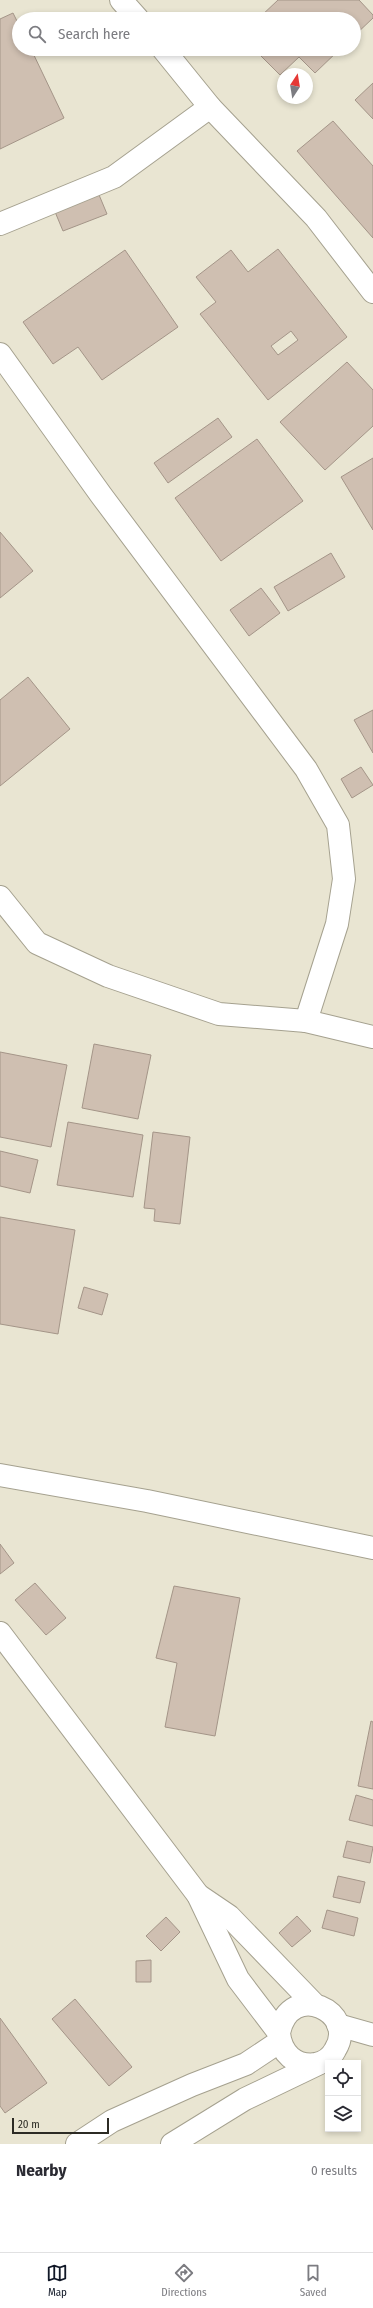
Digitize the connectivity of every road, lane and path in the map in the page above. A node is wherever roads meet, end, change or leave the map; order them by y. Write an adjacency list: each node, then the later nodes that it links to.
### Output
1 (121, 0): 2 (street)
2 (132, 12)
3 (169, 56): 4 (street)
4 (210, 107): 5 (street); 6 (street)
5 (0, 224)
6 (373, 292)
7 (0, 354): 9 (street)
8 (0, 897): 9 (street)
9 (306, 1021): 10 (street)
10 (373, 1037)
11 (0, 1475): 12 (street)
12 (373, 1548)
13 (0, 1633): 14 (street)
14 (198, 1895): 15 (street); 18 (street)
15 (314, 2004): 16 (street); 18 (street)
16 (338, 2025): 17 (street); 19 (street)
17 (373, 2035)
18 (279, 2037): 19 (street); 20 (street)
19 (319, 2063): 21 (street)
20 (77, 2144)
21 (172, 2144)

